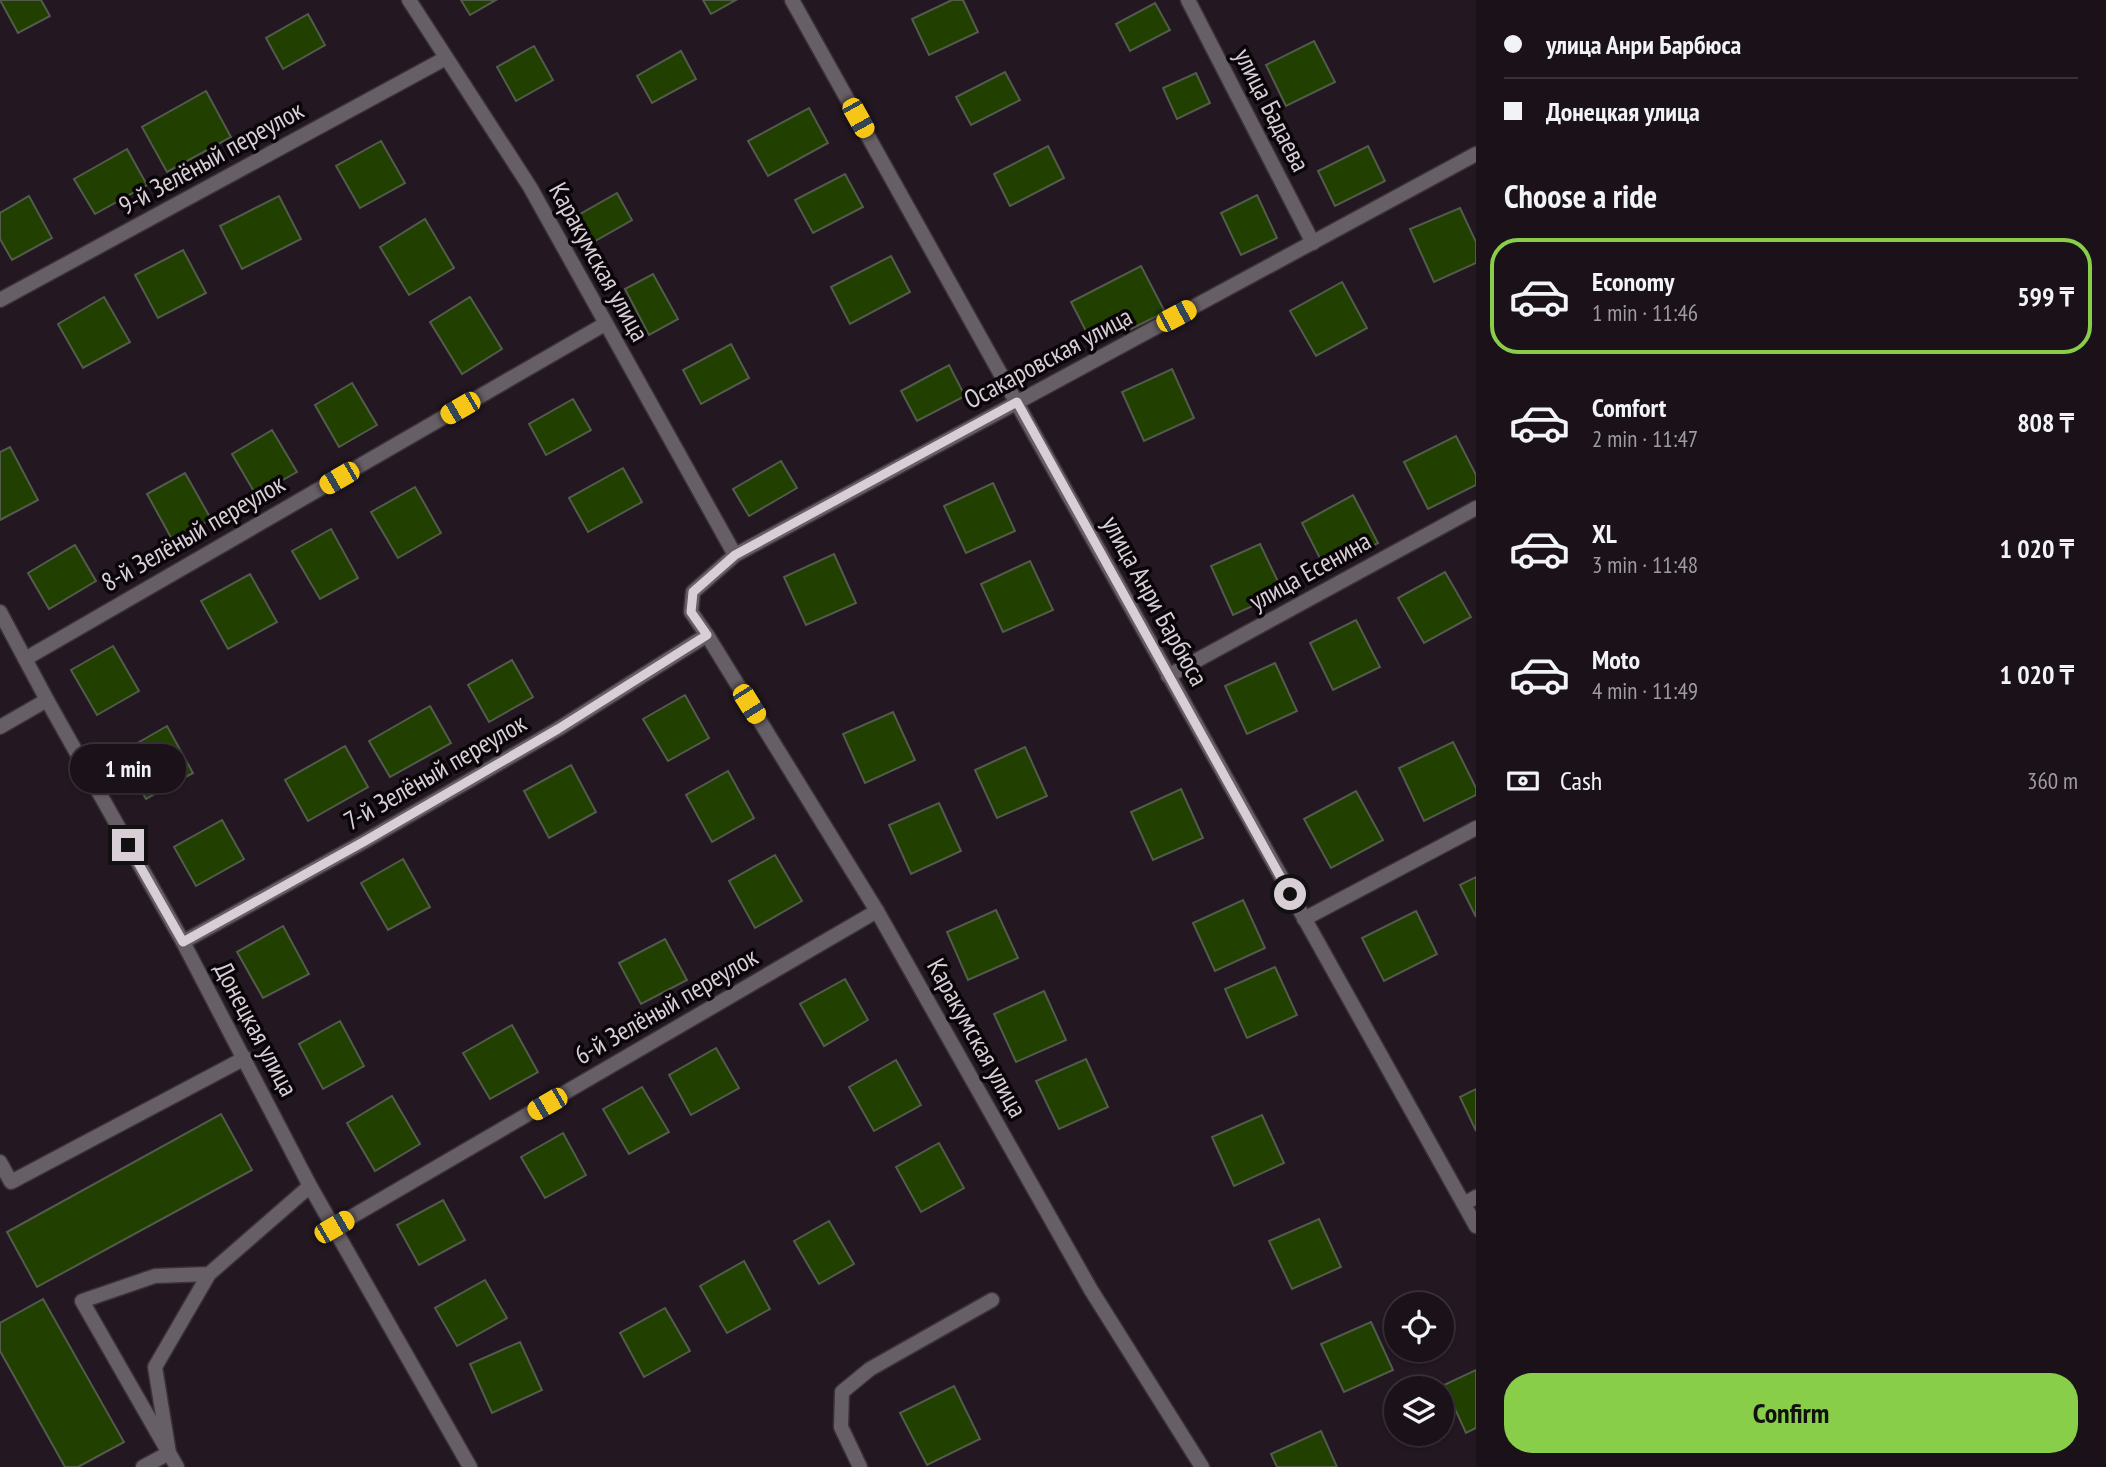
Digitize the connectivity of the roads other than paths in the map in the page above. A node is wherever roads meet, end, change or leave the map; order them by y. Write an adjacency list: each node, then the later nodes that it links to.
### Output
1 (409, 0): 4 (street, Каракумская улица)
2 (792, 0): 9 (street, улица Анри Барбюса)
3 (1188, 0): 6 (street, улица Бадаева)
4 (446, 58): 7 (street, 9-й Зелёный переулок); 8 (street, Каракумская улица)
5 (1476, 154): 6 (street, Осакаровская улица)
6 (1313, 243): 9 (street, Осакаровская улица)
7 (0, 300)
8 (605, 324): 11 (street, Каракумская улица); 14 (street, 8-й Зелёный переулок)
9 (1017, 402): 11 (street, Осакаровская улица); 15 (street, улица Анри Барбюса)
10 (1476, 508): 15 (street, улица Есенина)
11 (735, 555): 13 (street, Осакаровская улица)
12 (0, 612): 14 (street, Донецкая улица)
13 (707, 635): 19 (street, Каракумская улица); 21 (street, 7-й Зелёный переулок)
14 (25, 659): 16 (street, Донецкая улица)
15 (1168, 676): 20 (street, улица Анри Барбюса)
16 (47, 701): 17 (street); 21 (street, Донецкая улица)
17 (0, 727)
18 (1476, 828): 20 (street)
19 (877, 911): 27 (street, 6-й Зелёный переулок); 35 (street, Каракумская улица)
20 (1304, 919): 25 (street, улица Анри Барбюса)
21 (183, 942): 22 (street, Донецкая улица)
22 (245, 1058): 23 (street); 24 (street, Донецкая улица)
23 (0, 1162)
24 (310, 1186): 27 (street, Донецкая улица); 28 (street)
25 (1470, 1200): 26 (street, улица Анри Барбюса)
26 (1476, 1226)
27 (334, 1227): 33 (street, Донецкая улица)
28 (209, 1274): 30 (street); 30 (street)
29 (992, 1300): 34 (street)
30 (169, 1453): 31 (street); 32 (street)
31 (143, 1467)
32 (177, 1467)
33 (470, 1467)
34 (860, 1467)
35 (1202, 1467)

